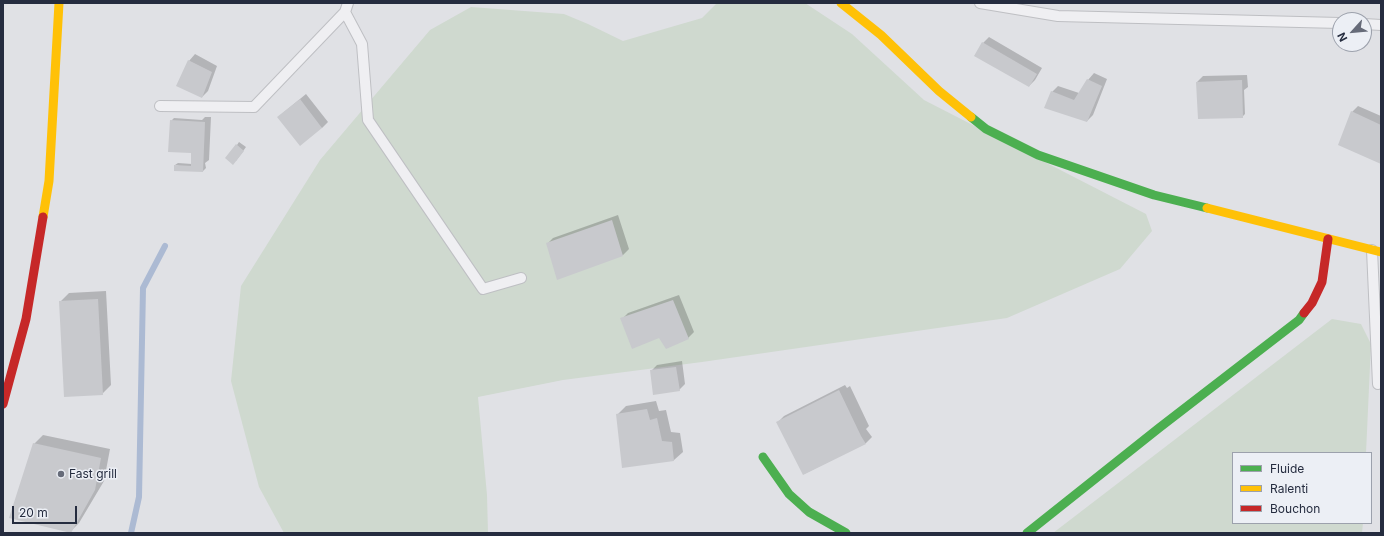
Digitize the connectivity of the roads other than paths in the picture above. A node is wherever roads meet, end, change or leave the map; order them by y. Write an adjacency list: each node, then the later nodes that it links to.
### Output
1 (59, 3): 11 (street)
2 (841, 3): 7 (street)
3 (980, 3): 5 (lane)
4 (346, 8): 6 (lane); 9 (lane)
5 (1332, 24)
6 (160, 106)
7 (1328, 239): 8 (street); 14 (street)
8 (1376, 251): 10 (lane)
9 (521, 278)
10 (1378, 384)
11 (3, 404)
12 (763, 457): 13 (street)
13 (846, 533)
14 (1027, 533)

